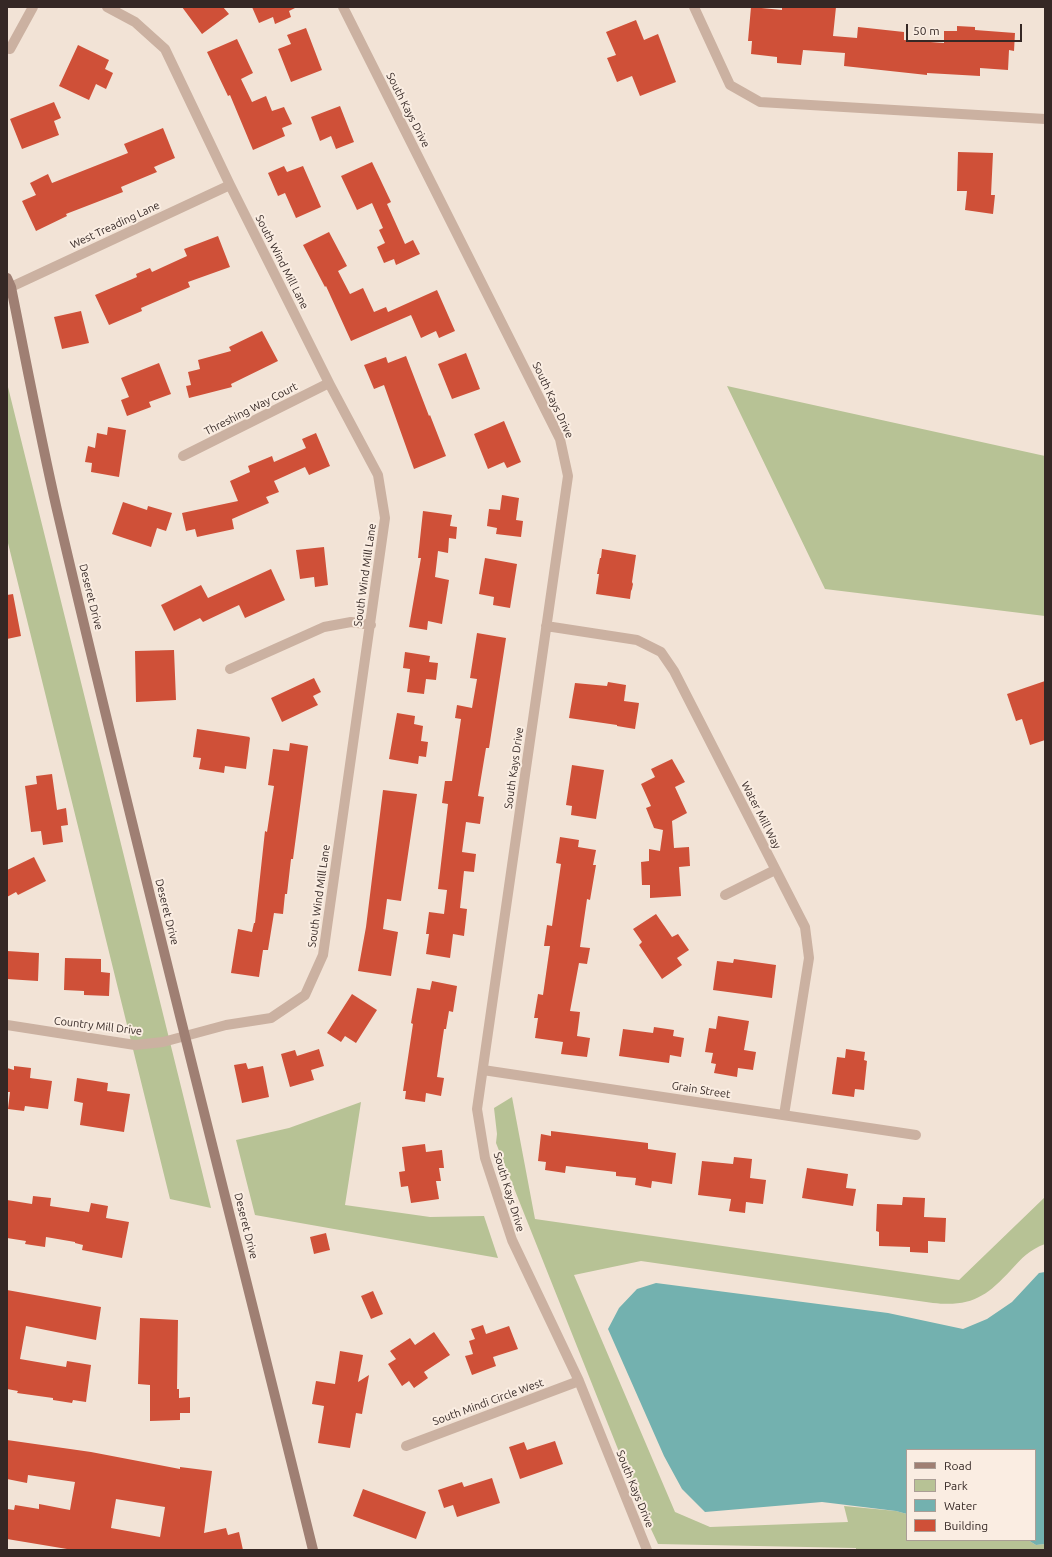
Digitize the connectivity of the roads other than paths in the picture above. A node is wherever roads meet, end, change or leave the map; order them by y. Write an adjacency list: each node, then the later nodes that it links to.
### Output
1 (32, 7): 5 (street)
2 (107, 7): 7 (street, South Wind Mill Lane)
3 (343, 7): 12 (street, South Kays Drive)
4 (694, 7): 6 (street)
5 (10, 49)
6 (1045, 119)
7 (230, 185): 8 (street, West Treading Lane); 9 (street, South Wind Mill Lane)
8 (9, 282): 17 (street, Deseret Drive)
9 (329, 383): 10 (street, Threshing Way Court); 11 (street, South Wind Mill Lane)
10 (183, 456)
11 (371, 625): 13 (street); 17 (street, South Wind Mill Lane)
12 (546, 626): 14 (street, Water Mill Way); 18 (street, South Kays Drive)
13 (230, 669)
14 (776, 870): 15 (street); 19 (street, Water Mill Way)
15 (726, 895)
16 (7, 1025): 17 (street, Country Mill Drive)
17 (185, 1036): 23 (street, Deseret Drive)
18 (483, 1070): 19 (street, Grain Street); 21 (street, South Kays Drive)
19 (784, 1115): 20 (street, Grain Street)
20 (916, 1135)
21 (579, 1381): 22 (street, South Mindi Circle West); 24 (street, South Kays Drive)
22 (406, 1446)
23 (313, 1550)
24 (647, 1550)

